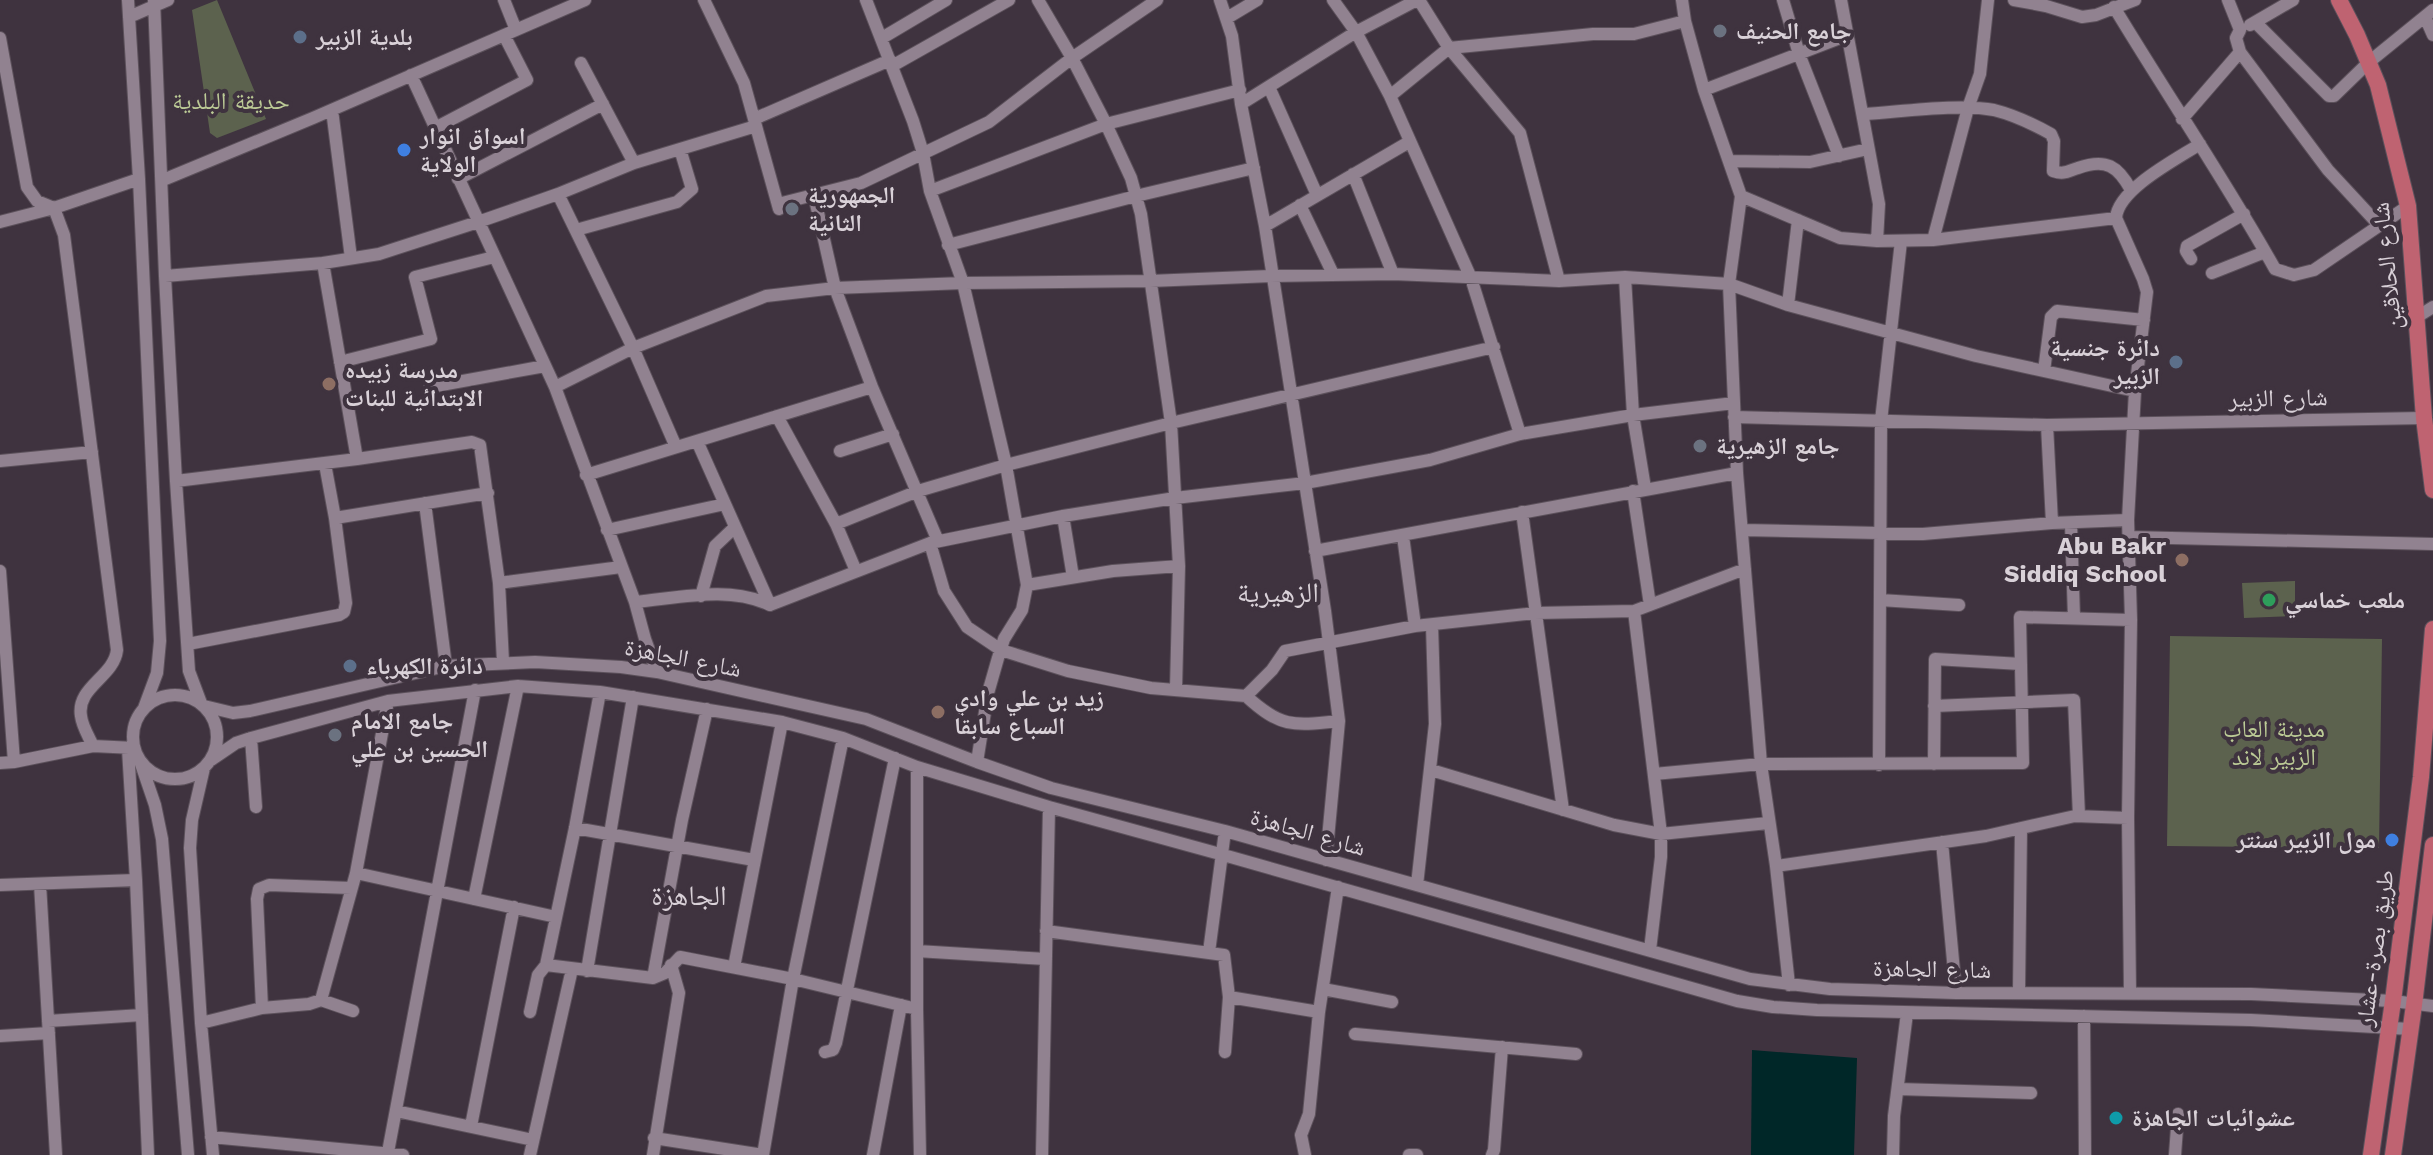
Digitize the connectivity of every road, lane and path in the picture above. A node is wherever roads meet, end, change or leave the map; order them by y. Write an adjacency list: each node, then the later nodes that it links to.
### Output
1 (128, 0): 27 (street)
2 (168, 0): 24 (street)
3 (504, 0): 32 (street)
4 (585, 0): 32 (street)
5 (704, 0): 56 (street)
6 (866, 0): 37 (street)
7 (946, 0): 37 (street)
8 (1009, 0): 44 (street)
9 (1038, 0): 41 (street)
10 (1157, 0): 41 (street)
11 (1220, 0): 28 (street)
12 (1257, 0): 28 (street)
13 (1333, 0): 33 (street)
14 (1418, 0): 33 (street); 38 (street)
15 (1682, 0): 29 (street)
16 (1783, 0): 40 (street)
17 (1841, 0): 34 (street)
18 (1988, 0): 52 (street)
19 (2014, 0): 25 (street)
20 (2135, 0): 25 (street)
21 (2228, 0): 31 (street)
22 (2293, 0): 30 (street)
23 (2339, 0): 42 (main road, شارع الحلاقين)
24 (154, 3): 27 (street); 71 (street)
25 (2114, 7): 55 (street)
26 (2429, 13): 35 (street); 42 (street)
27 (129, 17): 69 (street)
28 (1227, 18): 47 (street)
29 (1685, 21): 38 (street); 48 (street)
30 (2255, 22): 31 (street); 42 (street)
31 (2240, 30): 39 (street)
32 (510, 32): 45 (street); 58 (street)
33 (1356, 32): 46 (street); 49 (street)
34 (1848, 35): 40 (street); 54 (street)
35 (2433, 35)
36 (0, 38): 81 (street)
37 (882, 38): 44 (street)
38 (1449, 48): 49 (street); 107 (street)
39 (2240, 52): 55 (street); 87 (street)
40 (1799, 54): 48 (street); 64 (street)
41 (1072, 58): 57 (street); 63 (street)
42 (2369, 62): 80 (main road, شارع الحلاقين)
43 (581, 63): 50 (street)
44 (891, 63): 56 (street); 63 (street)
45 (411, 75): 53 (street); 58 (street)
46 (1269, 87): 51 (street); 76 (street)
47 (1240, 90): 51 (street); 57 (street)
48 (1704, 90): 65 (street)
49 (1390, 96): 59 (street)
50 (603, 104): 66 (street); 70 (street)
51 (1241, 104): 67 (street)
52 (1968, 108): 54 (street); 72 (street); 90 (street)
53 (332, 110): 71 (street); 96 (street)
54 (1863, 114): 62 (street)
55 (2182, 119): 60 (street)
56 (755, 122): 61 (street); 75 (street)
57 (1106, 124): 73 (street); 77 (street)
58 (435, 128): 70 (street)
59 (1409, 142): 68 (street); 105 (street)
60 (2200, 144): 72 (street); 82 (street)
61 (680, 149): 66 (street); 89 (street)
62 (1868, 149): 64 (street); 91 (street)
63 (923, 153): 73 (street); 75 (street)
64 (1839, 156): 65 (street)
65 (1729, 161): 78 (street)
66 (634, 163): 74 (street)
67 (1254, 168): 77 (street); 88 (street)
68 (1353, 174): 76 (street); 101 (street)
69 (139, 179): 81 (street); 215 (street)
70 (458, 179): 86 (street)
71 (163, 180): 102 (street)
72 (2131, 190): 83 (street)
73 (930, 191): 93 (street)
74 (558, 194): 86 (street); 89 (street)
75 (814, 195): 110 (street)
76 (1317, 195): 79 (street)
77 (1136, 196): 93 (street); 106 (street)
78 (1741, 196): 84 (street); 109 (street)
79 (1300, 205): 88 (street); 100 (street)
80 (2408, 206): 87 (street); 113 (main road, شارع الحلاقين)
81 (54, 208): 85 (street); 140 (street)
82 (2244, 214): 94 (street); 97 (street)
83 (2116, 218): 90 (street); 114 (street)
84 (1798, 220): 91 (street); 111 (street)
85 (0, 222)
86 (478, 222): 95 (street); 96 (street)
87 (2378, 224): 94 (street)
88 (1265, 226): 103 (street)
89 (576, 230): 117 (street)
90 (1933, 240): 92 (street)
91 (1877, 241): 92 (street)
92 (1901, 241): 115 (street)
93 (948, 245): 108 (street)
94 (2265, 252): 99 (street)
95 (494, 257): 118 (street); 119 (street)
96 (351, 258): 98 (street)
97 (2191, 259)
98 (323, 263): 102 (street); 118 (street)
99 (2212, 273)
100 (1333, 274): 101 (street); 103 (street)
101 (1393, 274): 105 (street)
102 (165, 276): 147 (street)
103 (1271, 276): 106 (street); 125 (street)
104 (1625, 277): 107 (street); 109 (street); 127 (street)
105 (1471, 278): 107 (street); 116 (street)
106 (1150, 281): 108 (street); 132 (street)
107 (1559, 281)
108 (963, 283): 110 (street); 144 (street)
109 (1729, 284): 111 (street); 126 (street)
110 (835, 288): 117 (street); 123 (street)
111 (1788, 305): 115 (street)
112 (2433, 307): 113 (street)
113 (2417, 317): 130 (main road, شارع الحلاقين)
114 (2144, 320): 120 (street); 124 (street)
115 (1891, 331): 120 (street); 131 (street)
116 (1494, 347): 125 (street); 136 (street)
117 (633, 348): 122 (street); 138 (street)
118 (340, 362): 141 (street)
119 (545, 366): 121 (street); 122 (street)
120 (2044, 371): 124 (street)
121 (430, 387)
122 (555, 387): 146 (street)
123 (872, 387): 128 (street); 135 (street)
124 (2135, 391): 133 (street)
125 (1291, 395): 132 (street); 148 (street)
126 (1734, 403): 127 (street); 129 (street)
127 (1633, 415): 136 (street); 149 (street)
128 (777, 416): 137 (street); 161 (street)
129 (1734, 417): 131 (street, شارع الزبير); 145 (street)
130 (2424, 418): 133 (street, شارع الزبير); 150 (main road, شارع الحلاقين)
131 (1881, 421): 134 (street, شارع الزبير); 167 (street)
132 (1171, 423): 144 (street); 153 (street)
133 (2133, 423): 134 (street, شارع الزبير); 159 (street)
134 (2047, 425): 160 (street)
135 (893, 434): 139 (street); 151 (street)
136 (1520, 434): 148 (street)
137 (697, 441): 138 (street); 155 (street)
138 (676, 447): 146 (street)
139 (840, 451)
140 (92, 452): 142 (street); 223 (street)
141 (357, 459): 143 (street); 152 (street)
142 (0, 461)
143 (325, 464): 147 (street); 158 (street)
144 (1006, 465): 151 (street); 164 (street)
145 (1737, 473): 149 (street); 166 (street)
146 (586, 475): 165 (street)
147 (176, 481): 195 (street)
148 (1305, 483): 153 (street); 172 (street)
149 (1639, 490): 156 (street); 185 (street)
150 (2433, 490)
151 (918, 491): 161 (street); 170 (street)
152 (488, 493): 154 (street); 179 (street)
153 (1175, 498): 157 (street); 173 (street)
154 (425, 503): 158 (street); 200 (street)
155 (725, 504): 163 (street); 165 (street)
156 (1522, 512): 168 (street); 188 (street)
157 (1063, 516): 164 (street); 178 (street)
158 (335, 518): 195 (street)
159 (2128, 520): 162 (street); 169 (street)
160 (2052, 523): 162 (street); 167 (street)
161 (836, 524): 177 (street)
162 (2071, 524): 189 (street)
163 (735, 527): 181 (street); 184 (street)
164 (1018, 527): 170 (street); 180 (street)
165 (607, 530): 174 (street)
166 (1742, 530): 167 (street); 175 (street)
167 (1881, 534): 182 (street)
168 (1403, 536): 172 (street); 192 (street)
169 (2129, 537): 171 (street); 190 (street)
170 (934, 542): 177 (street); 196 (street)
171 (2433, 544)
172 (1315, 551): 194 (street)
173 (1179, 566): 178 (street); 204 (street)
174 (621, 567): 179 (street); 183 (street)
175 (1745, 569): 185 (street); 232 (street)
176 (0, 571): 228 (street)
177 (856, 571): 184 (street)
178 (1073, 577): 180 (street)
179 (499, 583): 197 (street)
180 (1027, 585): 196 (street)
181 (701, 596): 183 (street); 184 (street)
182 (1880, 600): 186 (street); 234 (street)
183 (635, 602): 201 (street)
184 (770, 605)
185 (1650, 605): 187 (street)
186 (1959, 605)
187 (1634, 611): 188 (street); 237 (street)
188 (1536, 613): 191 (street); 240 (street)
189 (2074, 618): 190 (street); 199 (street)
190 (2131, 620): 242 (street)
191 (1432, 625): 192 (street); 236 (street)
192 (1415, 626): 194 (street)
193 (2433, 629): 225 (main road)
194 (1329, 642): 208 (street); 218 (street)
195 (188, 644): 213 (street)
196 (1001, 650): 204 (street); 229 (street)
197 (503, 662): 198 (street, شارع الجاهزة); 200 (street, شارع الجاهزة)
198 (535, 662): 201 (street, شارع الجاهزة); 203 (street)
199 (2021, 664): 211 (street); 214 (street)
200 (446, 666): 210 (street, شارع الجاهزة)
201 (657, 672): 207 (street, شارع الجاهزة)
202 (518, 686): 203 (street, شارع الجاهزة); 205 (street, شارع الجاهزة); 264 (street)
203 (537, 686): 206 (street, شارع الجاهزة)
204 (1176, 689): 208 (street)
205 (475, 690): 212 (street, شارع الجاهزة); 263 (street)
206 (600, 692): 209 (street, شارع الجاهزة); 244 (street)
207 (763, 696): 217 (street); 229 (street, شارع الجاهزة)
208 (1246, 696): 218 (street)
209 (633, 697): 216 (street, شارع الجاهزة); 247 (street)
210 (305, 699): 213 (street, شارع الجاهزة); 220 (street)
211 (2022, 700): 214 (street); 233 (street); 241 (street)
212 (388, 701): 220 (street, شارع الجاهزة); 256 (street)
213 (202, 705): 215 (street); 231 (street)
214 (1934, 706): 233 (street)
215 (144, 708): 224 (street)
216 (707, 709): 217 (street, شارع الجاهزة); 251 (street)
217 (759, 718): 219 (street, شارع الجاهزة)
218 (1339, 721): 254 (street)
219 (782, 722): 222 (street, شارع الجاهزة); 253 (street)
220 (311, 723): 221 (street, شارع الجاهزة)
221 (251, 738): 231 (street, شارع الجاهزة); 238 (street)
222 (843, 738): 226 (street, شارع الجاهزة); 278 (street)
223 (93, 746): 224 (street); 228 (street)
224 (131, 748): 227 (street); 257 (street)
225 (2428, 748): 288 (main road, طريق بصرة-عشار)
226 (895, 758): 235 (street, شارع الجاهزة); 281 (street)
227 (140, 761): 231 (street); 323 (street)
228 (14, 762): 230 (street)
229 (977, 762): 246 (street, شارع الجاهزة)
230 (0, 763)
231 (207, 764): 302 (street)
232 (1761, 764): 234 (street); 237 (street); 243 (street)
233 (1934, 764): 234 (street)
234 (1879, 765)
235 (917, 767): 239 (street, شارع الجاهزة); 269 (street)
236 (1431, 770): 240 (street); 260 (street)
237 (1654, 774): 248 (street)
238 (256, 807)
239 (1049, 807): 252 (street, شارع الجاهزة); 267 (street)
240 (1563, 810): 248 (street)
241 (2079, 816): 242 (street); 245 (street)
242 (2128, 818): 284 (street)
243 (1768, 823): 248 (street); 255 (street)
244 (575, 828): 247 (street); 266 (street)
245 (2021, 828): 249 (street); 282 (street)
246 (1225, 831): 252 (street); 254 (street, شارع الجاهزة)
247 (610, 834): 251 (street); 276 (street)
248 (1661, 834): 268 (street)
249 (1942, 842): 255 (street); 283 (street)
250 (2433, 845): 291 (main road)
251 (677, 846): 253 (street); 277 (street)
252 (1220, 854): 261 (street, شارع الجاهزة); 270 (street)
253 (754, 860): 274 (street)
254 (1326, 860): 260 (street, شارع الجاهزة)
255 (1776, 866): 279 (street)
256 (356, 873): 262 (street); 263 (street)
257 (136, 880): 258 (street); 299 (street)
258 (40, 884): 259 (street); 304 (street)
259 (0, 885)
260 (1417, 885): 268 (street, شارع الجاهزة)
261 (1338, 887): 280 (street); 298 (street, شارع الجاهزة)
262 (351, 888): 287 (street); 293 (street)
263 (438, 891): 264 (street); 314 (street)
264 (474, 899): 265 (street)
265 (514, 907): 266 (street); 316 (street)
266 (556, 917): 272 (street)
267 (1046, 931): 270 (street); 271 (street)
268 (1650, 950): 279 (street, شارع الجاهزة)
269 (917, 951): 271 (street); 294 (street)
270 (1209, 952): 286 (street)
271 (1046, 959): 329 (street)
272 (546, 965): 275 (street); 296 (street)
273 (671, 965): 274 (street); 277 (street); 318 (street)
274 (734, 967): 278 (street)
275 (572, 969): 276 (street); 319 (street)
276 (587, 971): 277 (street)
277 (653, 978)
278 (793, 979): 281 (street); 318 (street)
279 (1789, 985): 283 (street, شارع الجاهزة)
280 (1323, 989): 289 (street); 297 (street)
281 (846, 991): 290 (street); 309 (street)
282 (2019, 991): 283 (street, شارع الجاهزة); 284 (street, شارع الجاهزة)
283 (1956, 993)
284 (2130, 993): 285 (street, شارع الجاهزة)
285 (2251, 994): 288 (street, شارع الجاهزة); 301 (street)
286 (1229, 997): 297 (street); 310 (street)
287 (321, 1000): 293 (street); 295 (street)
288 (2393, 1001): 291 (street, شارع الجاهزة); 303 (main road, طريق بصرة-عشار)
289 (1392, 1002)
290 (901, 1005): 294 (street); 327 (street)
291 (2414, 1005): 292 (street, شارع الجاهزة); 305 (main road)
292 (2433, 1006)
293 (262, 1008): 302 (street)
294 (917, 1009): 328 (street)
295 (353, 1011)
296 (530, 1012)
297 (1319, 1012): 330 (street)
298 (1907, 1013): 300 (street, شارع الجاهزة); 312 (street)
299 (142, 1015): 304 (street); 322 (street)
300 (2084, 1016): 301 (street, شارع الجاهزة); 335 (street)
301 (2251, 1020): 303 (street, شارع الجاهزة)
302 (201, 1023): 317 (street)
303 (2388, 1026): 305 (street, شارع الجاهزة); 337 (main road, طريق بصرة-عشار)
304 (49, 1027): 307 (street); 321 (street)
305 (2410, 1029): 338 (main road)
306 (1355, 1034): 308 (street)
307 (0, 1036)
308 (1502, 1047): 311 (street); 333 (street)
309 (825, 1052)
310 (1225, 1052)
311 (1576, 1054)
312 (1898, 1089): 313 (street); 334 (street)
313 (2031, 1093)
314 (396, 1111): 316 (street); 320 (street)
315 (2178, 1114): 336 (street)
316 (471, 1126): 319 (street)
317 (211, 1137): 320 (street); 324 (street)
318 (654, 1138): 326 (street)
319 (533, 1140): 325 (street)
320 (393, 1154)
321 (56, 1155)
322 (148, 1155)
323 (188, 1155)
324 (213, 1155)
325 (530, 1155)
326 (653, 1155)
327 (873, 1155)
328 (920, 1155)
329 (1042, 1155)
330 (1305, 1155)
331 (1409, 1155): 332 (street)
332 (1417, 1155)
333 (1492, 1155)
334 (1893, 1155)
335 (2085, 1155)
336 (2175, 1155)
337 (2371, 1155)
338 (2393, 1155)

